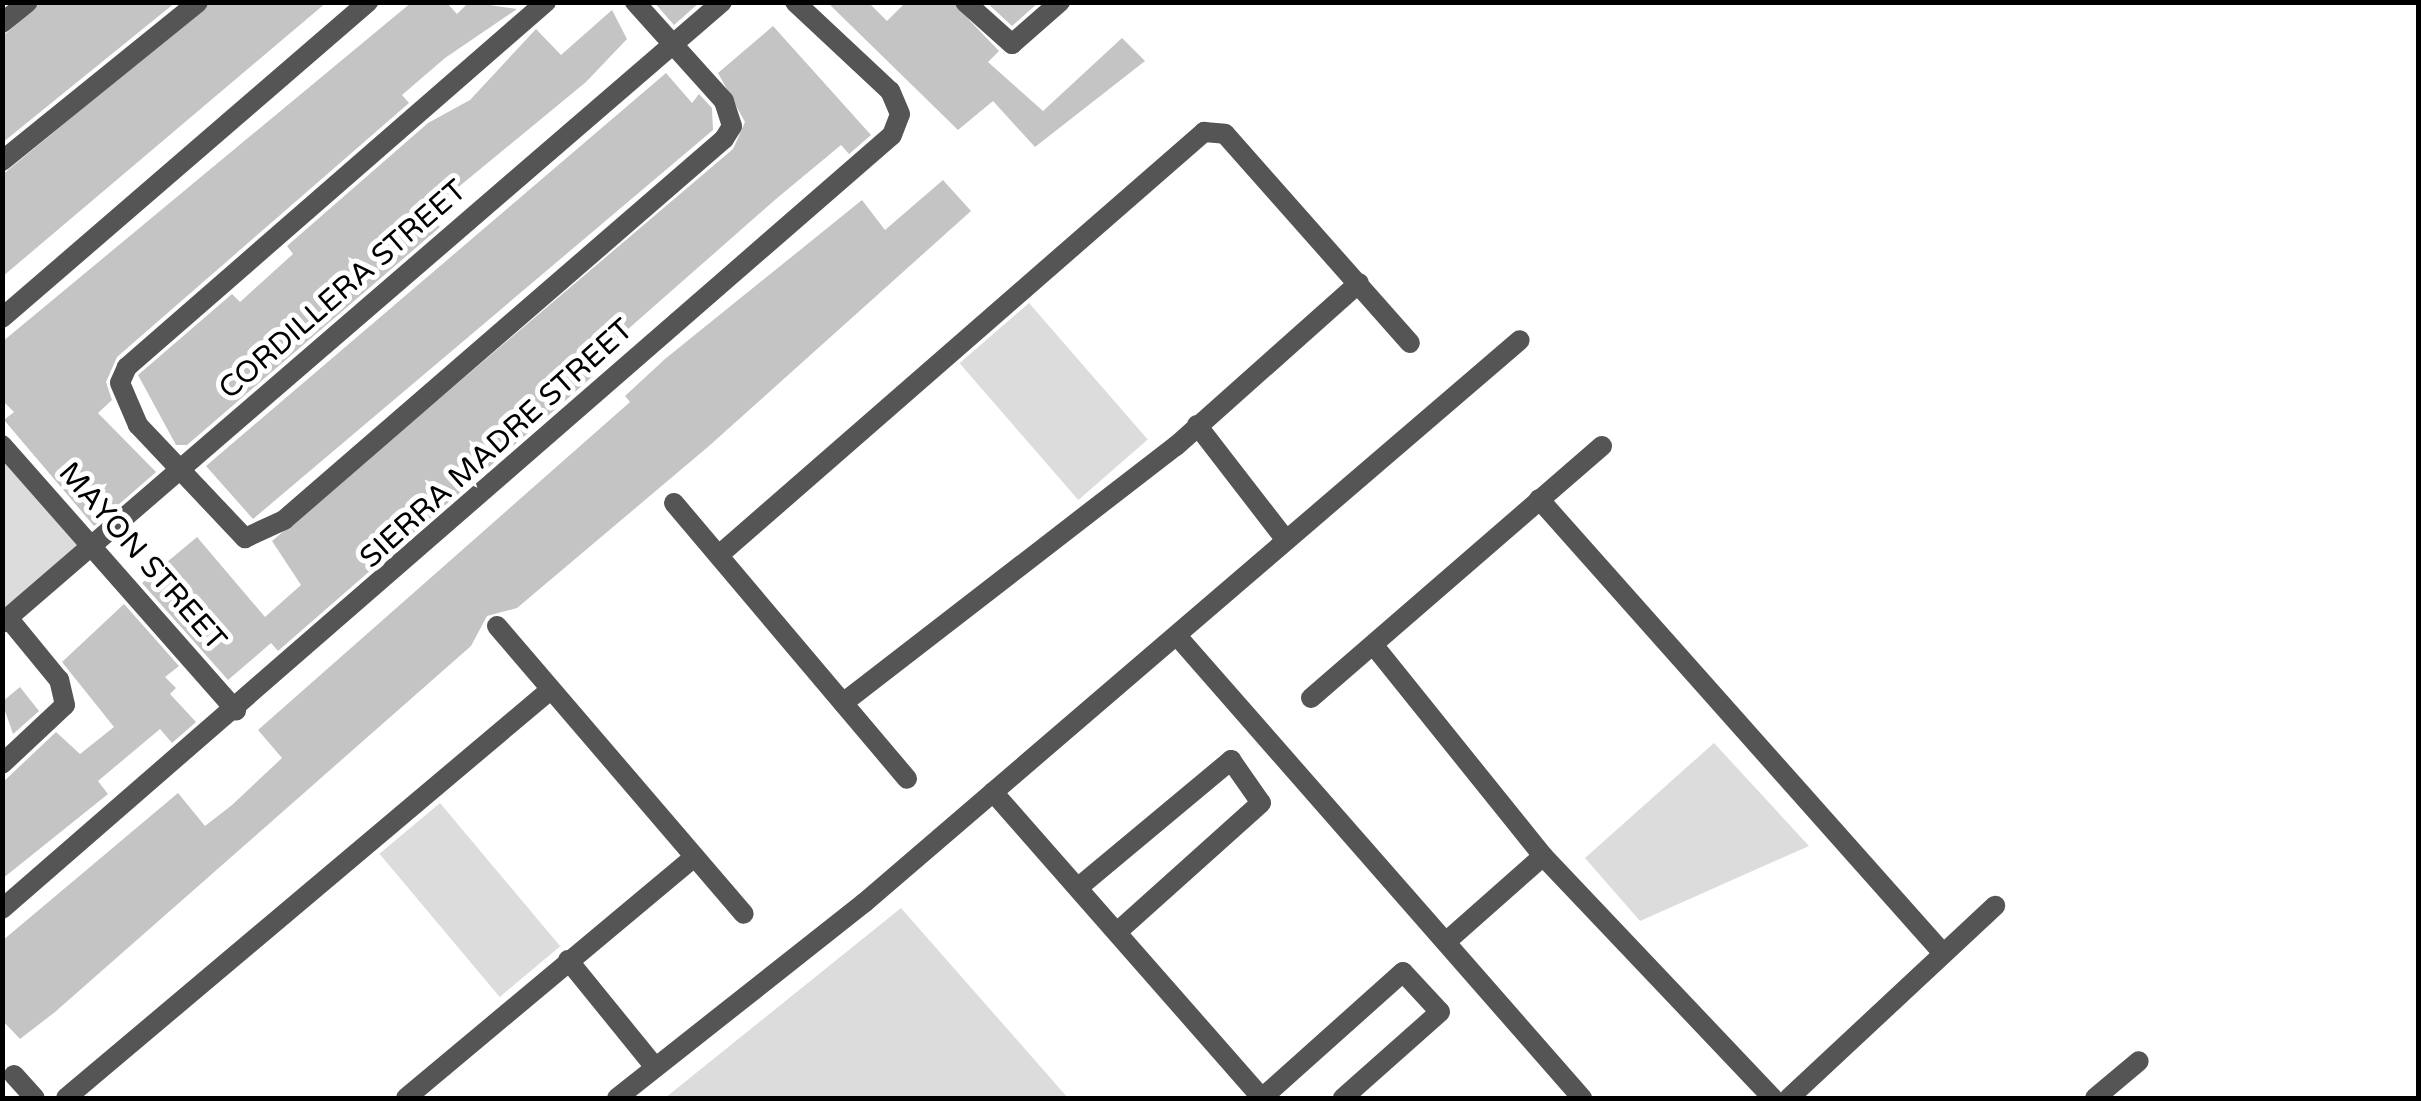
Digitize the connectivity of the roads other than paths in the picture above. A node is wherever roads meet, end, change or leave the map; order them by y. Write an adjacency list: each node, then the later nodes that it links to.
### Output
1 (28, 2): 10 (street)
2 (198, 2): 12 (street)
3 (368, 2): 14 (street)
4 (546, 2): 20 (street)
5 (634, 2): 11 (street)
6 (722, 2): 11 (street, CORDILLERA STREET)
7 (795, 2): 33 (street, SIERRA MADRE STREET)
8 (965, 2): 9 (street)
9 (1060, 2)
10 (2, 23)
11 (674, 45): 20 (street, CORDILLERA STREET); 20 (street)
12 (2, 161)
13 (1359, 283): 16 (street); 17 (street); 25 (street)
14 (2, 318)
15 (1520, 340): 23 (street)
16 (1410, 343)
17 (1197, 425): 23 (street); 32 (street)
18 (2, 445): 24 (street, MAYON STREET)
19 (1602, 446): 21 (street)
20 (180, 471): 24 (street, CORDILLERA STREET)
21 (1539, 500): 29 (street); 45 (street)
22 (674, 502): 25 (street)
23 (1286, 540): 28 (street)
24 (94, 545): 26 (street, CORDILLERA STREET); 33 (street, MAYON STREET)
25 (718, 555): 32 (street)
26 (5, 620): 34 (street)
27 (496, 626): 30 (street)
28 (1178, 637): 36 (street); 44 (street)
29 (1375, 647): 31 (street); 37 (street)
30 (549, 691): 38 (street); 51 (street)
31 (1311, 698)
32 (843, 703): 35 (street)
33 (236, 710): 41 (street, SIERRA MADRE STREET)
34 (2, 764)
35 (907, 779)
36 (994, 792): 39 (street); 48 (street)
37 (1543, 856): 44 (street); 57 (street)
38 (694, 858): 42 (street); 46 (street)
39 (1080, 886): 43 (street); 43 (street)
40 (1995, 906): 45 (street)
41 (2, 909)
42 (744, 914)
43 (1117, 932): 54 (street)
44 (1447, 941): 56 (street)
45 (1941, 951): 58 (street)
46 (568, 960): 48 (street); 52 (street)
47 (2139, 1061): 59 (street)
48 (655, 1066): 53 (street)
49 (14, 1075): 50 (street)
50 (35, 1098)
51 (66, 1098)
52 (406, 1098)
53 (616, 1098)
54 (1262, 1098): 55 (street)
55 (1344, 1098)
56 (1582, 1098)
57 (1773, 1098)
58 (1789, 1098)
59 (2095, 1098)

